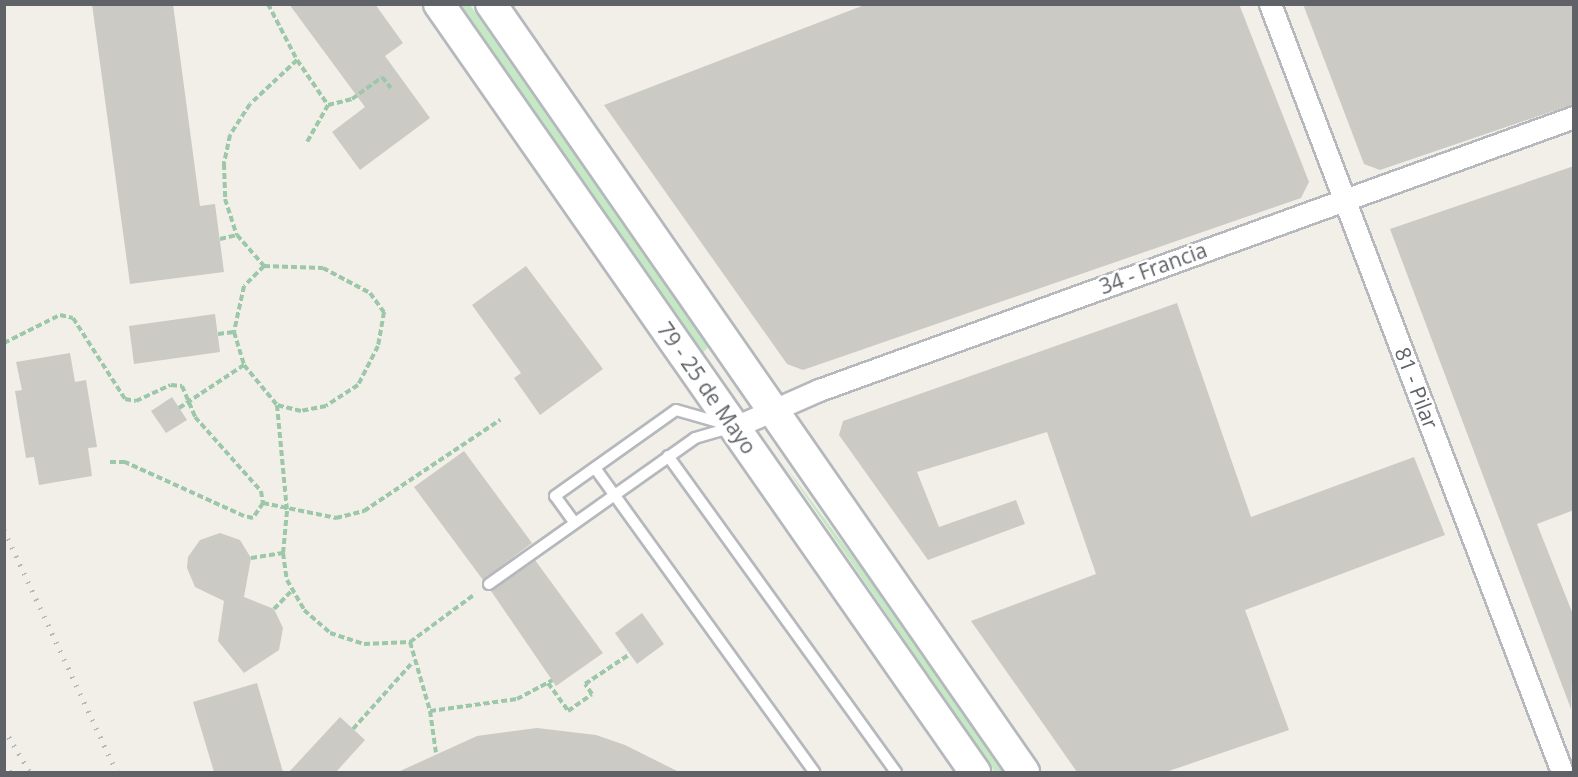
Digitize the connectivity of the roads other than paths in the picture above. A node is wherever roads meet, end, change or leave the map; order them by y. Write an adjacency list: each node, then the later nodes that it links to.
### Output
1 (439, 4): 7 (main road, 79 - 25 de Mayo)
2 (491, 4): 6 (main road, 79 - 25 de Mayo)
3 (1270, 4): 5 (street, 81 - Pilar)
4 (1574, 117): 5 (street, 34 - Francia)
5 (1345, 197): 6 (street, 34 - Francia); 17 (street, 81 - Pilar)
6 (774, 409): 7 (street, 34 - Francia); 16 (main road, 79 - 25 de Mayo)
7 (735, 427): 8 (lane); 9 (lane); 15 (main road, 79 - 25 de Mayo)
8 (668, 456): 10 (lane); 14 (lane)
9 (595, 468): 10 (lane); 11 (lane)
10 (615, 494): 11 (lane); 13 (lane)
11 (574, 522): 12 (lane)
12 (489, 584)
13 (814, 772)
14 (896, 772)
15 (975, 772)
16 (1024, 772)
17 (1562, 772)

